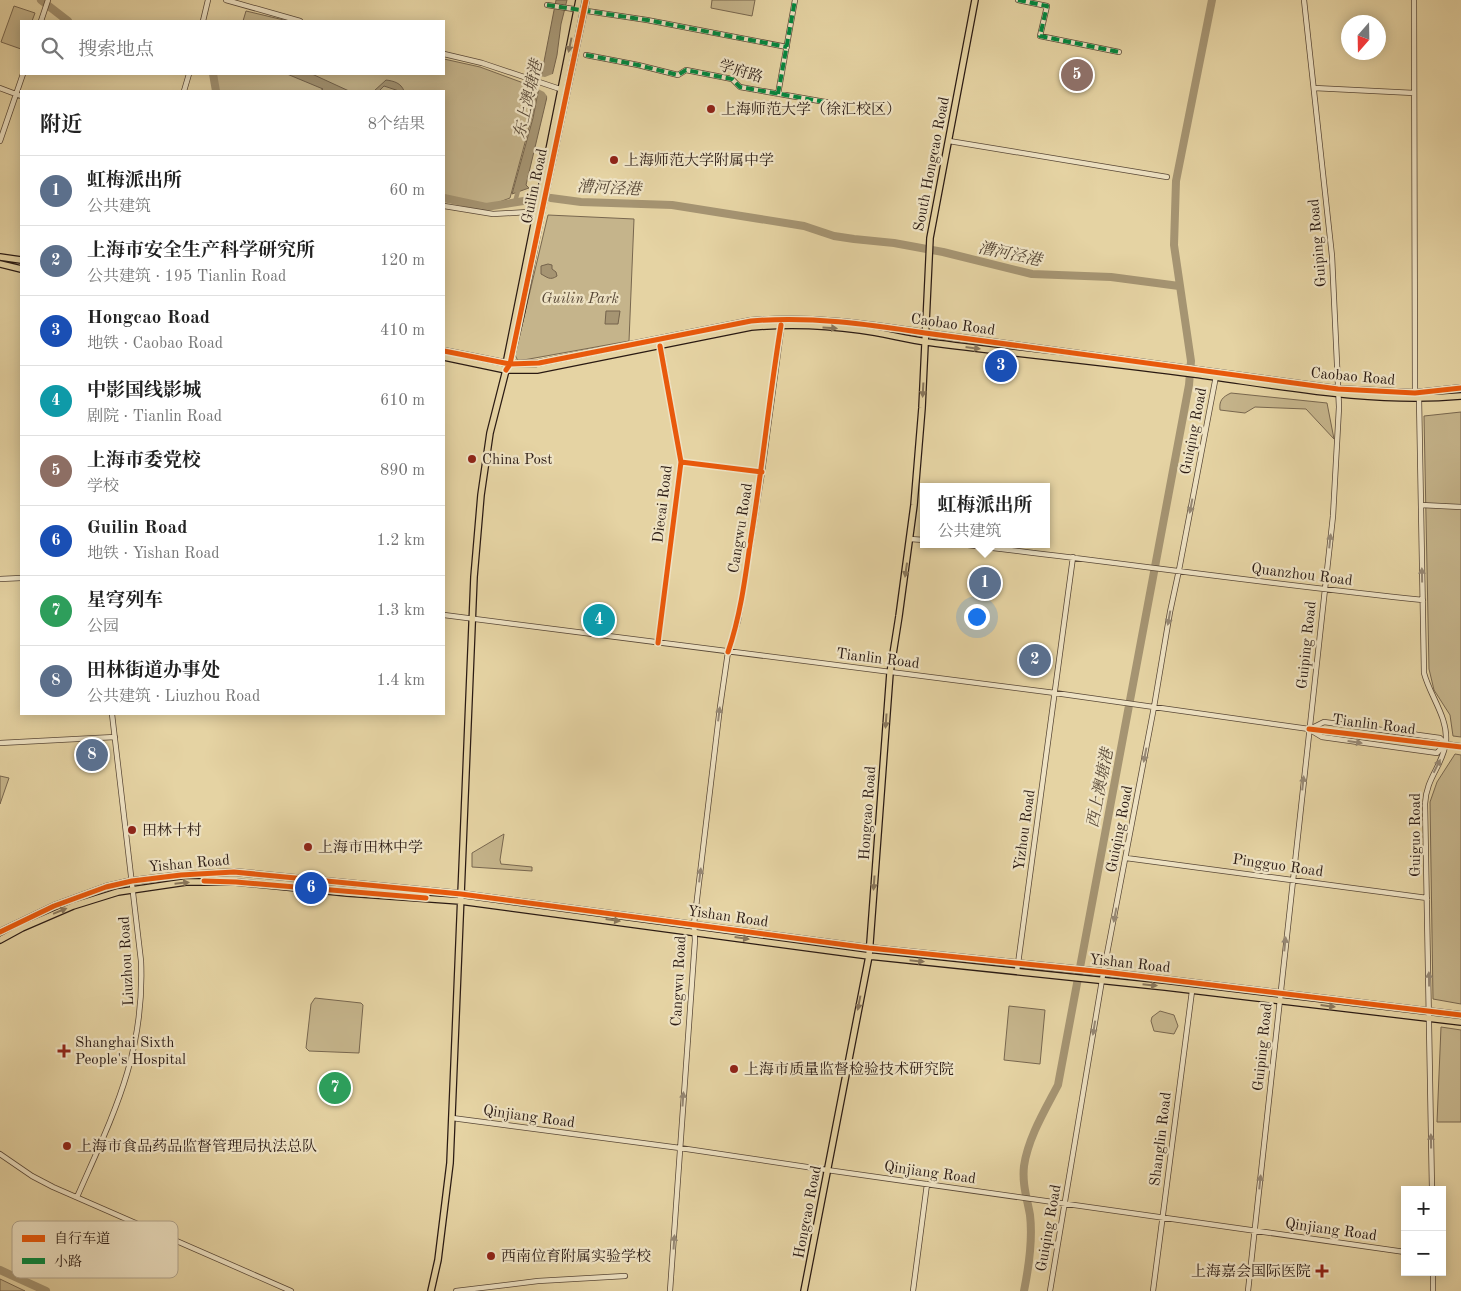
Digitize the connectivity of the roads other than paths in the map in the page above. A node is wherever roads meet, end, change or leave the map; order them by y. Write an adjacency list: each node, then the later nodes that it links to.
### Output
1 (48, 0): 13 (street)
2 (208, 0): 14 (street)
3 (226, 0): 15 (street)
4 (579, 0): 12 (main road, Guilin Road)
5 (586, 0): 12 (main road, Guilin Road)
6 (795, 0): 16 (street)
7 (975, 0): 32 (main road, South Hongcao Road)
8 (1018, 0): 17 (street)
9 (1304, 0): 23 (street, Guiping Road)
10 (1414, 0): 27 (street, Guiguo Road)
11 (549, 5): 12 (street)
12 (581, 10): 16 (street); 25 (main road, Guilin Road, one-way to 25); 26 (main road, Guilin Road)
13 (41, 20)
14 (203, 20)
15 (296, 20)
16 (787, 47): 28 (street)
17 (1119, 52)
18 (445, 54): 25 (street)
19 (586, 55): 28 (street, 学府路)
20 (23, 75): 29 (street)
21 (189, 75): 24 (street)
22 (0, 88): 29 (street)
23 (1314, 88): 27 (street); 50 (street, Guiping Road)
24 (184, 90)
25 (560, 90): 26 (street); 35 (main road, Guilin Road)
26 (567, 92): 35 (main road, Guilin Road)
27 (1414, 93): 51 (street, Guiguo Road)
28 (778, 94): 30 (street, 学府路)
29 (19, 95): 31 (street)
30 (831, 103)
31 (0, 141)
32 (949, 141): 33 (street); 41 (main road, South Hongcao Road)
33 (1167, 176)
34 (445, 206): 35 (street)
35 (539, 209): 46 (main road, Guilin Road)
36 (0, 256): 37 (main road)
37 (20, 260)
38 (0, 264): 39 (main road)
39 (20, 269)
40 (782, 322): 41 (main road, Caobao Road); 42 (main road, Caobao Road, one-way to 42); 43 (main road, Caobao Road); 54 (street, Cangwu Road)
41 (925, 333): 42 (main road, Hongcao Road); 47 (main road, Caobao Road)
42 (925, 342): 47 (main road, Caobao Road, one-way to 47); 57 (main road, Hongcao Road, one-way to 57)
43 (660, 343): 46 (main road, Caobao Road); 53 (street, Diecai Road)
44 (445, 351): 46 (main road, Caobao Road)
45 (445, 357): 46 (main road, Caobao Road)
46 (507, 366): 67 (main road, Guilin Road)
47 (1182, 370): 48 (main road, Caobao Road)
48 (1216, 374): 50 (main road, Caobao Road); 61 (street, Guiqing Road, one-way to 61)
49 (1461, 388): 51 (main road, Caobao Road)
50 (1339, 391): 51 (main road, Caobao Road); 64 (street, Guiping Road, one-way to 50)
51 (1417, 395): 52 (main road, Caobao Road); 55 (street, Guiguo Road)
52 (1461, 396)
53 (681, 462): 54 (street); 68 (street, Diecai Road)
54 (762, 472): 69 (street, Cangwu Road)
55 (1421, 505): 56 (street); 65 (street, Guiguo Road, one-way to 55)
56 (1461, 507)
57 (910, 539): 58 (street); 70 (main road, Hongcao Road, one-way to 70)
58 (920, 540)
59 (994, 548): 60 (street, Quanzhou Road)
60 (1073, 557): 61 (street, Quanzhou Road); 71 (street, Yizhou Road)
61 (1179, 570): 64 (street, Quanzhou Road); 72 (street, Guiqing Road, one-way to 72)
62 (20, 578): 63 (street)
63 (0, 579)
64 (1325, 590): 65 (street, Quanzhou Road); 74 (street, Guiping Road)
65 (1423, 600): 78 (street, Guiguo Road)
66 (445, 615): 67 (street, Tianlin Road)
67 (473, 619): 68 (street, Tianlin Road); 84 (main road, Guilin Road)
68 (658, 643): 69 (street, Tianlin Road)
69 (728, 652): 70 (street, Tianlin Road); 87 (street, Cangwu Road, one-way to 69)
70 (890, 673): 71 (street, Tianlin Road); 91 (main road, Hongcao Road, one-way to 91)
71 (1055, 693): 72 (street, Tianlin Road); 93 (street, Yizhou Road)
72 (1154, 707): 74 (street, Tianlin Road); 80 (street, Guiqing Road, one-way to 80)
73 (112, 715): 75 (street, Liuzhou Road)
74 (1309, 729): 77 (street, Tianlin Road); 78 (street, Tianlin Road); 78 (street, Tianlin Road, one-way to 78); 81 (street, Guiping Road, one-way to 74)
75 (115, 737): 76 (street); 82 (street, Liuzhou Road)
76 (0, 743)
77 (1436, 744)
78 (1446, 744): 79 (street, Tianlin Road); 85 (street, Guiguo Road, one-way to 78)
79 (1461, 746)
80 (1126, 858): 81 (street, Pingguo Road); 94 (street, Guiqing Road, one-way to 94)
81 (1292, 880): 85 (street, Pingguo Road); 97 (street, Guiping Road, one-way to 81)
82 (132, 881): 83 (street, Liuzhou Road); 84 (main road, Yishan Road); 88 (main road, Yishan Road)
83 (134, 888): 86 (main road, Yishan Road, one-way to 86); 90 (main road, Yishan Road, one-way to 83); 109 (street, Liuzhou Road)
84 (461, 894): 86 (main road, Guilin Road); 87 (main road, Yishan Road)
85 (1427, 898): 99 (street, Guiguo Road, one-way to 85)
86 (460, 901): 89 (main road, Yishan Road, one-way to 89); 103 (main road, Guilin Road)
87 (694, 924): 89 (street, Cangwu Road); 91 (main road, Yishan Road)
88 (0, 932)
89 (694, 932): 92 (main road, Yishan Road, one-way to 92); 104 (street, Cangwu Road, one-way to 89)
90 (0, 940)
91 (869, 948): 92 (main road, Hongcao Road); 93 (main road, Yishan Road)
92 (869, 956): 93 (main road, Yishan Road, one-way to 93); 106 (main road, Hongcao Road, one-way to 106)
93 (1018, 968): 94 (main road, Yishan Road); 95 (main road, Yishan Road)
94 (1104, 972): 95 (street, Guiqing Road); 97 (main road, Yishan Road)
95 (1102, 980): 96 (main road, Yishan Road, one-way to 96); 110 (street, Guiqing Road, one-way to 110)
96 (1192, 991): 98 (main road, Yishan Road); 111 (street, Shanglin Road)
97 (1280, 993): 98 (street, Guiping Road); 99 (main road, Yishan Road)
98 (1279, 1000): 101 (main road, Yishan Road, one-way to 101); 113 (street, Guiping Road, one-way to 98)
99 (1429, 1011): 100 (main road, Yishan Road); 101 (street, Guiguo Road)
100 (1461, 1015)
101 (1429, 1018): 102 (main road, Yishan Road); 108 (street, Guiguo Road, one-way to 101)
102 (1461, 1022)
103 (452, 1118): 104 (street, Qinjiang Road); 119 (main road, Guilin Road)
104 (680, 1148): 106 (street, Qinjiang Road); 121 (street, Cangwu Road, one-way to 104)
105 (0, 1154): 109 (street)
106 (827, 1170): 107 (street, Qinjiang Road); 122 (main road, Hongcao Road)
107 (927, 1184): 110 (street, Qinjiang Road); 123 (street)
108 (1432, 1186)
109 (77, 1197): 112 (street)
110 (1065, 1204): 111 (street, Qinjiang Road); 124 (street, Guiqing Road)
111 (1163, 1217): 113 (street, Qinjiang Road); 125 (street, Shanglin Road)
112 (132, 1221)
113 (1255, 1230): 115 (street, Qinjiang Road); 126 (street, Guiping Road)
114 (178, 1241): 118 (street)
115 (1401, 1251)
116 (625, 1276): 120 (street)
117 (1433, 1276): 127 (street)
118 (291, 1291)
119 (431, 1291)
120 (456, 1291)
121 (670, 1291)
122 (804, 1291)
123 (913, 1291)
124 (1050, 1291)
125 (1153, 1291)
126 (1248, 1291)
127 (1433, 1291)

